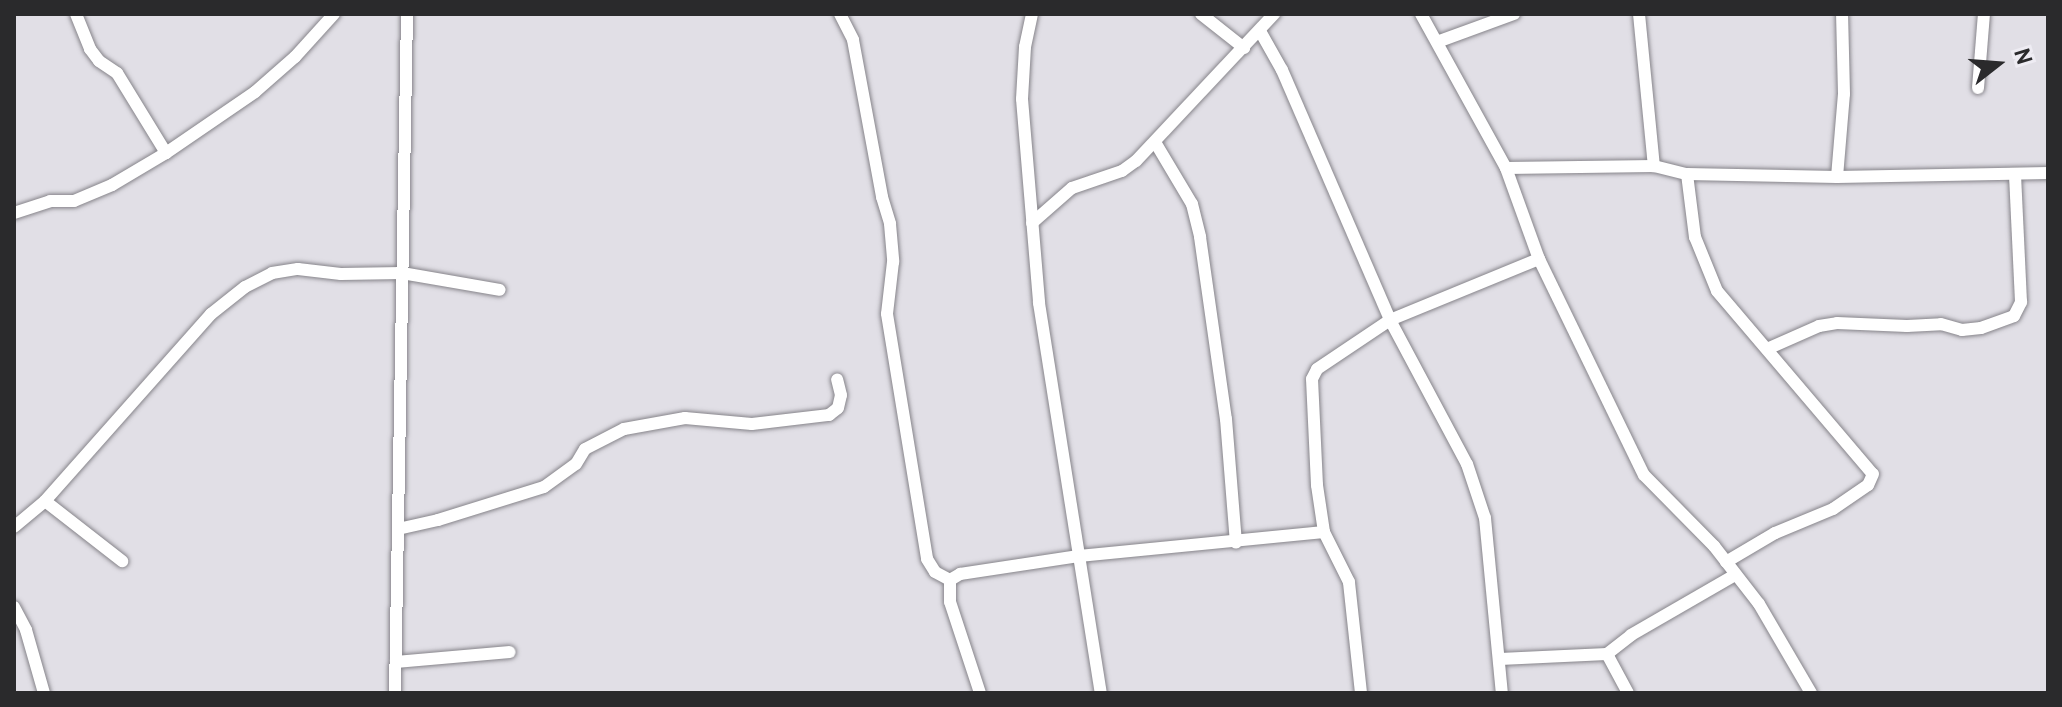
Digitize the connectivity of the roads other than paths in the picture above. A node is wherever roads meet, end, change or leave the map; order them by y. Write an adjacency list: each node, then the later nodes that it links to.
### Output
1 (76, 14): 18 (street)
2 (334, 14): 18 (street)
3 (407, 14): 28 (street)
4 (840, 14): 42 (street)
5 (1032, 14): 26 (street)
6 (1201, 14): 15 (street)
7 (1274, 14): 13 (street)
8 (1421, 14): 14 (street)
9 (1514, 14): 14 (street)
10 (1639, 14): 19 (street)
11 (1842, 14): 24 (street)
12 (1984, 14): 16 (street)
13 (1260, 31): 15 (street); 30 (street)
14 (1437, 42): 20 (street)
15 (1244, 48): 17 (street)
16 (1978, 88)
17 (1155, 142): 26 (street); 37 (street)
18 (166, 153): 25 (street)
19 (1654, 166): 20 (street); 22 (street)
20 (1506, 168): 27 (street)
21 (2048, 173): 23 (street)
22 (1687, 174): 24 (street); 31 (street)
23 (2015, 175): 24 (street); 31 (street)
24 (1837, 177)
25 (14, 213)
26 (1032, 223): 38 (street)
27 (1539, 259): 30 (street); 40 (street)
28 (402, 273): 29 (street); 33 (street); 35 (street)
29 (500, 290)
30 (1390, 320): 36 (street); 46 (street)
31 (1767, 349): 40 (street)
32 (837, 379): 35 (street)
33 (45, 501): 34 (street); 39 (street)
34 (14, 527)
35 (398, 529): 47 (street)
36 (1324, 532): 37 (street); 52 (street)
37 (1236, 543): 38 (street)
38 (1079, 556): 42 (street); 51 (street)
39 (122, 561)
40 (1726, 562): 41 (street)
41 (1735, 575): 45 (street); 55 (street)
42 (950, 580): 50 (street)
43 (14, 607): 48 (street)
44 (510, 652): 47 (street)
45 (1607, 654): 46 (street); 54 (street)
46 (1500, 659): 53 (street)
47 (396, 662): 49 (street)
48 (44, 693)
49 (395, 693)
50 (980, 693)
51 (1101, 693)
52 (1361, 693)
53 (1502, 693)
54 (1628, 693)
55 (1811, 693)

